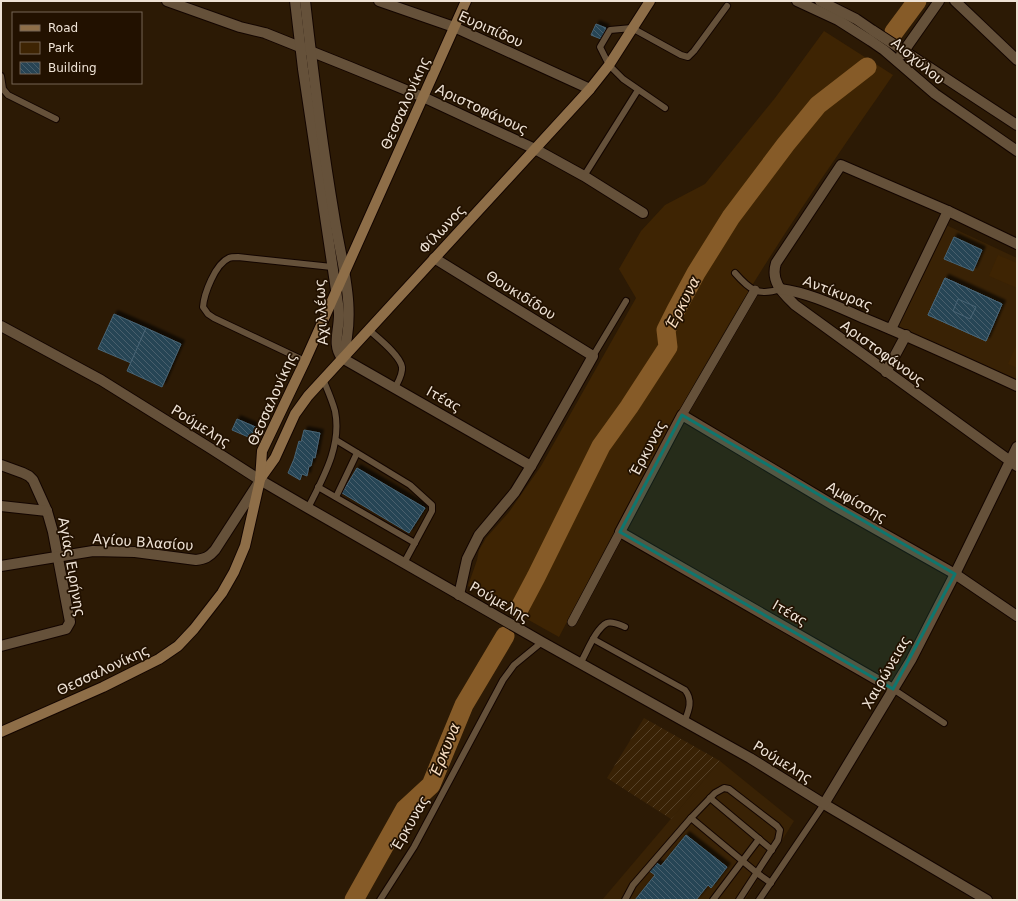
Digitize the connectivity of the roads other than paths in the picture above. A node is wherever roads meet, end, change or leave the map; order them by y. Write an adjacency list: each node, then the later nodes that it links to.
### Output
1 (167, 1): 14 (street, Αριστοφάνους)
2 (295, 1): 14 (street, Αχιλλέως)
3 (305, 1): 16 (street, Αχιλλέως)
4 (379, 1): 12 (street, Ευριπίδου)
5 (466, 1): 12 (main road, Θεσσαλονίκης)
6 (650, 1): 13 (main road, Φίλωνος)
7 (797, 1): 18 (street, Αισχύλου)
8 (820, 1): 15 (street, Αισχύλου)
9 (939, 1): 15 (street)
10 (955, 1): 17 (street)
11 (727, 6): 13 (lane)
12 (454, 27): 21 (street, Ευριπίδου); 23 (main road, Θεσσαλονίκης)
13 (632, 28): 19 (main road, Φίλωνος); 19 (lane)
14 (300, 47): 16 (street, Αριστοφάνους); 34 (street, Αχιλλέως)
15 (904, 51): 18 (street); 26 (street, Αισχύλου)
16 (311, 52): 23 (street, Αριστοφάνους); 35 (street, Αχιλλέως)
17 (1017, 60)
18 (897, 61): 28 (street, Αισχύλου)
19 (609, 65): 21 (main road, Φίλωνος); 22 (lane)
20 (1, 76): 25 (lane)
21 (590, 89): 27 (main road, Φίλωνος)
22 (638, 90): 24 (lane); 29 (lane)
23 (423, 97): 27 (street, Αριστοφάνους); 35 (main road, Θεσσαλονίκης)
24 (665, 108)
25 (56, 119)
26 (1017, 125)
27 (535, 149): 29 (street, Αριστοφάνους); 33 (main road, Φίλωνος)
28 (1017, 151)
29 (584, 176): 31 (street, Αριστοφάνους)
30 (948, 211): 32 (street); 37 (street, Αντίκυρας); 42 (street)
31 (643, 213)
32 (1017, 244)
33 (434, 258): 43 (main road, Φίλωνος); 45 (street, Θουκιδίδου)
34 (332, 267): 38 (street, Αχιλλέως); 47 (lane)
35 (345, 271): 38 (main road, Θεσσαλονίκης); 46 (street, Αχιλλέως)
36 (735, 273): 39 (lane)
37 (780, 289): 39 (lane); 42 (street, Αντίκυρας); 48 (street, Αριστοφάνους)
38 (336, 290): 46 (street, Αχιλλέως); 47 (main road, Θεσσαλονίκης)
39 (754, 290): 52 (street, Έρκυνας)
40 (626, 301): 45 (lane)
41 (1, 326): 59 (street, Ρούμελης)
42 (891, 329): 44 (street, Αντίκυρας)
43 (369, 330): 46 (main road, Φίλωνος); 51 (lane)
44 (906, 335): 48 (street); 50 (street, Αντίκυρας)
45 (593, 356): 58 (street)
46 (342, 358): 49 (main road, Φίλωνος); 51 (street, Ιτέας)
47 (305, 361): 59 (main road, Θεσσαλονίκης)
48 (886, 372): 56 (street, Αριστοφάνους)
49 (324, 379): 53 (lane); 59 (main road, Φίλωνος)
50 (1017, 386)
51 (395, 388): 58 (street, Ιτέας)
52 (682, 415): 65 (street, Έρκυνας); 70 (street, Αμφίσσης)
53 (336, 440): 55 (lane); 60 (lane)
54 (1017, 447): 56 (street, Χαιρώνειας)
55 (357, 453): 61 (lane); 66 (lane)
56 (1014, 464): 70 (street, Χαιρώνειας)
57 (1, 465): 64 (street, Αγίας Ειρήνης)
58 (531, 466): 71 (street)
59 (260, 480): 63 (street, Ρούμελης); 67 (street, Αγίου Βλασίου); 82 (main road, Θεσσαλονίκης)
60 (318, 487): 61 (lane); 63 (lane)
61 (336, 498): 66 (lane)
62 (1, 506): 64 (street)
63 (308, 508): 68 (street, Ρούμελης)
64 (47, 511): 67 (street, Αγίας Ειρήνης)
65 (620, 532): 73 (street, Έρκυνας); 79 (street, Ιτέας)
66 (415, 543): 68 (lane)
67 (58, 556): 69 (street, Αγίου Βλασίου); 77 (street, Αγίας Ειρήνης)
68 (404, 563): 71 (street, Ρούμελης)
69 (1, 566)
70 (955, 574): 72 (street, Αμφίσσης); 79 (street, Χαιρώνειας)
71 (459, 595): 76 (street, Ρούμελης)
72 (1017, 616)
73 (572, 622)
74 (625, 627): 75 (lane)
75 (593, 639): 78 (lane); 80 (lane)
76 (542, 642): 78 (street, Ρούμελης); 91 (lane, Έρκυνας)
77 (1, 646)
78 (581, 662): 80 (street, Ρούμελης)
79 (893, 689): 81 (lane, Ιτέας); 84 (street, Χαιρώνειας)
80 (685, 720): 84 (street, Ρούμελης)
81 (944, 723)
82 (1, 732)
83 (710, 798): 85 (lane); 86 (lane); 87 (lane)
84 (824, 804): 90 (lane, Χαιρώνειας); 96 (street, Ρούμελης)
85 (691, 818): 88 (lane); 92 (lane)
86 (759, 839): 87 (lane); 88 (lane)
87 (772, 850): 89 (lane)
88 (743, 861): 89 (lane); 93 (lane)
89 (757, 873): 90 (lane); 94 (lane)
90 (771, 883): 95 (lane, Χαιρώνειας)
91 (380, 900)
92 (625, 900)
93 (713, 900)
94 (739, 900)
95 (759, 900)
96 (987, 900)

